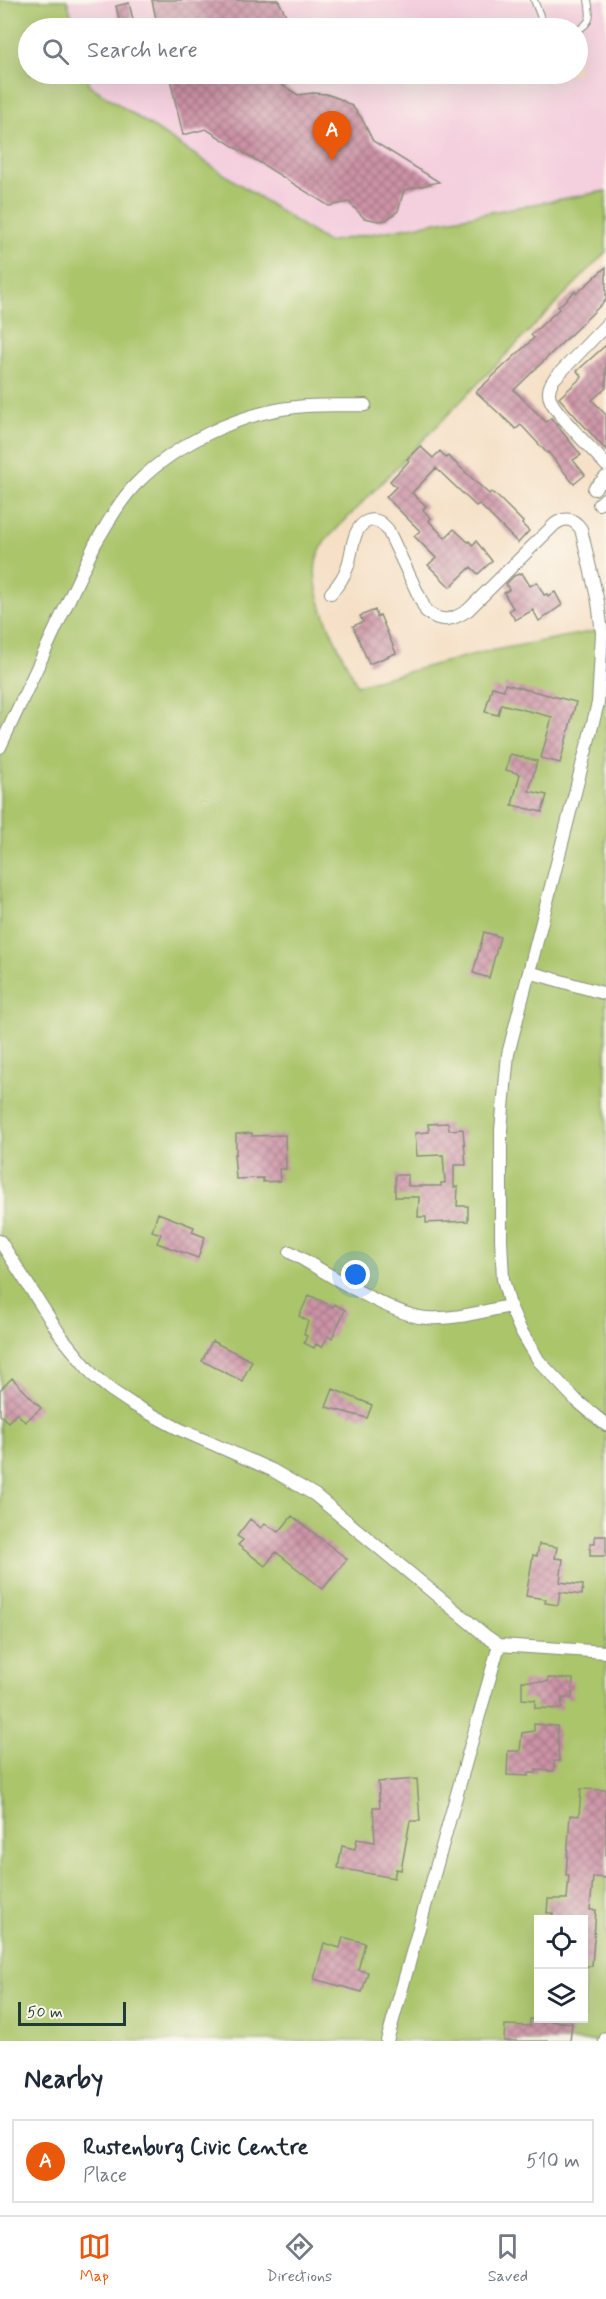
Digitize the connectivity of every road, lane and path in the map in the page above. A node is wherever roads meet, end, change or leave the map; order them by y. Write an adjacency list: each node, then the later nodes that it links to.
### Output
1 (534, 0): 3 (lane)
2 (588, 0): 4 (lane)
3 (541, 18)
4 (588, 22)
5 (606, 325): 7 (street)
6 (365, 405): 12 (street)
7 (606, 465)
8 (606, 477): 9 (street)
9 (594, 489)
10 (332, 593): 11 (street)
11 (602, 600): 13 (street)
12 (0, 747)
13 (529, 972): 14 (street); 17 (street)
14 (606, 994)
15 (0, 1241): 19 (street)
16 (290, 1252): 17 (street)
17 (510, 1306): 18 (street)
18 (606, 1425)
19 (499, 1645): 20 (street); 21 (street)
20 (606, 1652)
21 (387, 2041)

